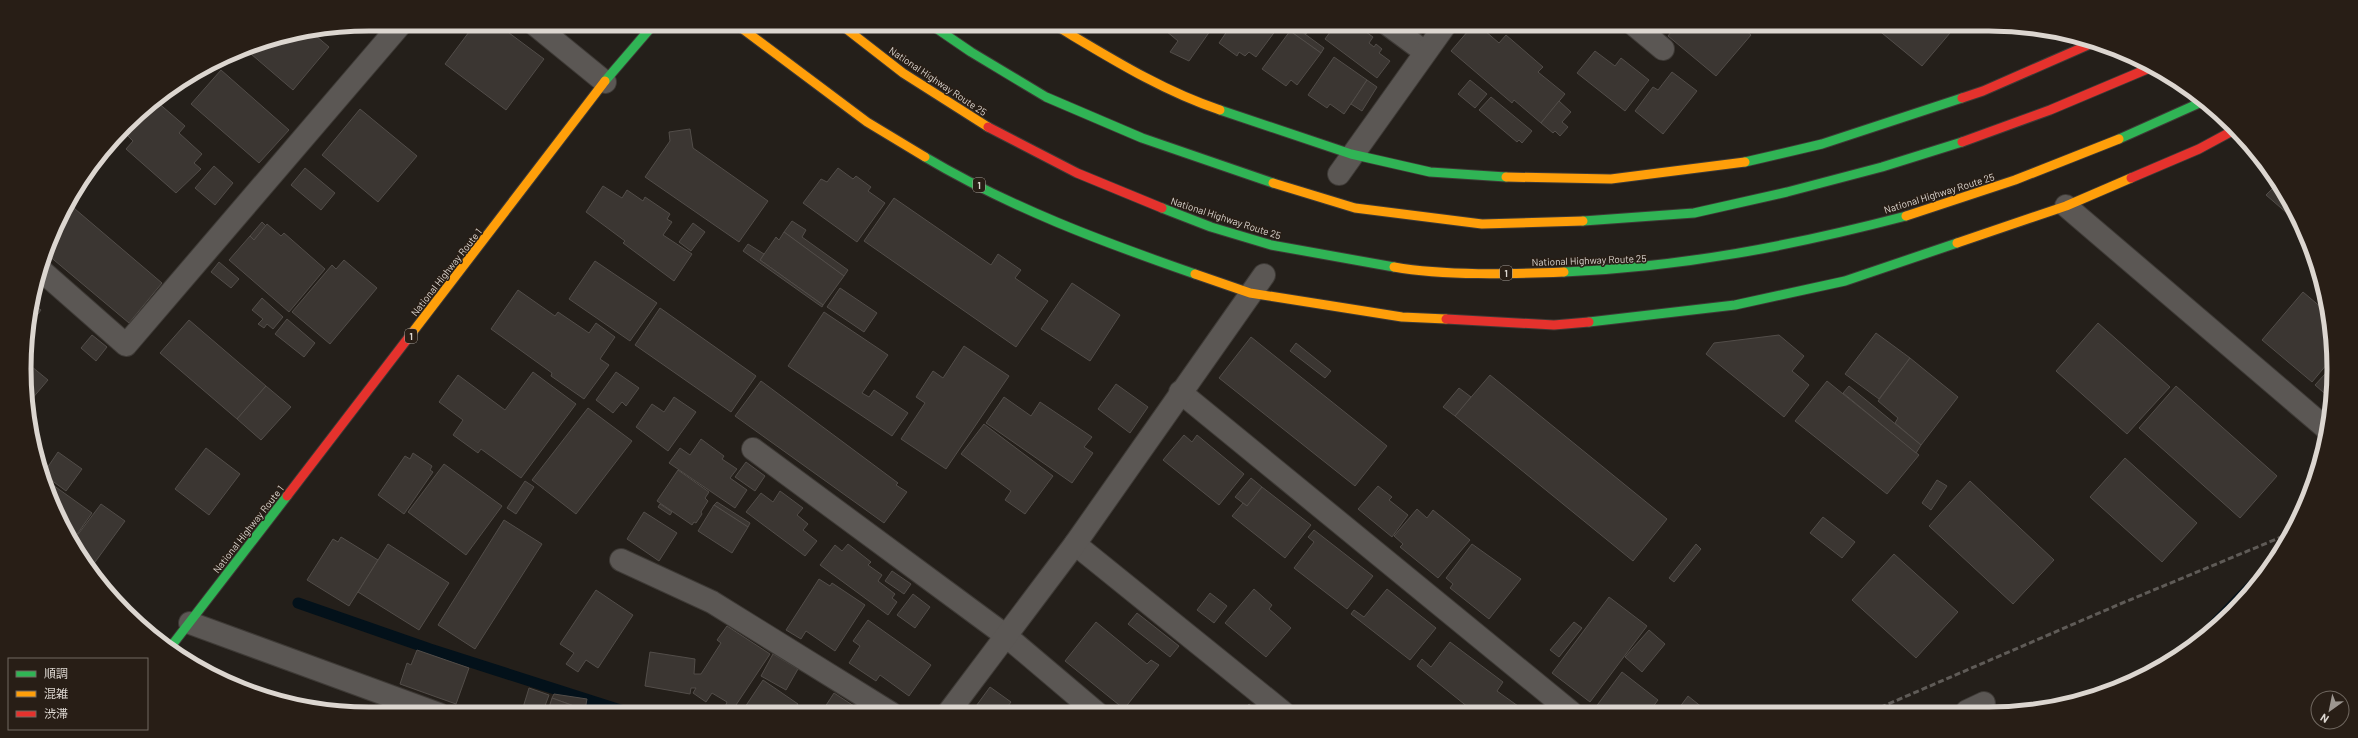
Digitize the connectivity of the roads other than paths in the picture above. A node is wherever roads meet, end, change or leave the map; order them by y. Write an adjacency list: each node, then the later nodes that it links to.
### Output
1 (395, 31): 21 (street)
2 (543, 31): 15 (street)
3 (648, 31): 15 (highway, National Highway Route 1 / 1)
4 (745, 31): 23 (highway, 1)
5 (849, 31): 16 (highway, National Highway Route 25 / 1)
6 (940, 31): 14 (highway)
7 (1064, 31): 18 (highway)
8 (1396, 31): 13 (street)
9 (1441, 31): 13 (street)
10 (1641, 31): 12 (street)
11 (2086, 46): 18 (highway)
12 (1663, 49)
13 (1425, 52): 18 (street)
14 (2145, 70)
15 (605, 82): 29 (highway, National Highway Route 1 / 1)
16 (2198, 104)
17 (2230, 132): 20 (highway, 1)
18 (1351, 154): 19 (street)
19 (1339, 174)
20 (2066, 206): 23 (highway, 1); 25 (street)
21 (45, 274)
22 (1264, 275): 23 (street)
23 (1250, 293): 24 (street)
24 (1180, 392): 27 (street); 37 (street)
25 (2322, 425)
26 (753, 449): 30 (street)
27 (1076, 544): 30 (street); 36 (street)
28 (621, 560): 33 (street)
29 (190, 623): 31 (highway, National Highway Route 1 / 1); 32 (street)
30 (1004, 635): 34 (street); 35 (street)
31 (173, 644)
32 (420, 707)
33 (881, 707)
34 (952, 707)
35 (1089, 707)
36 (1277, 707)
37 (1565, 707)

